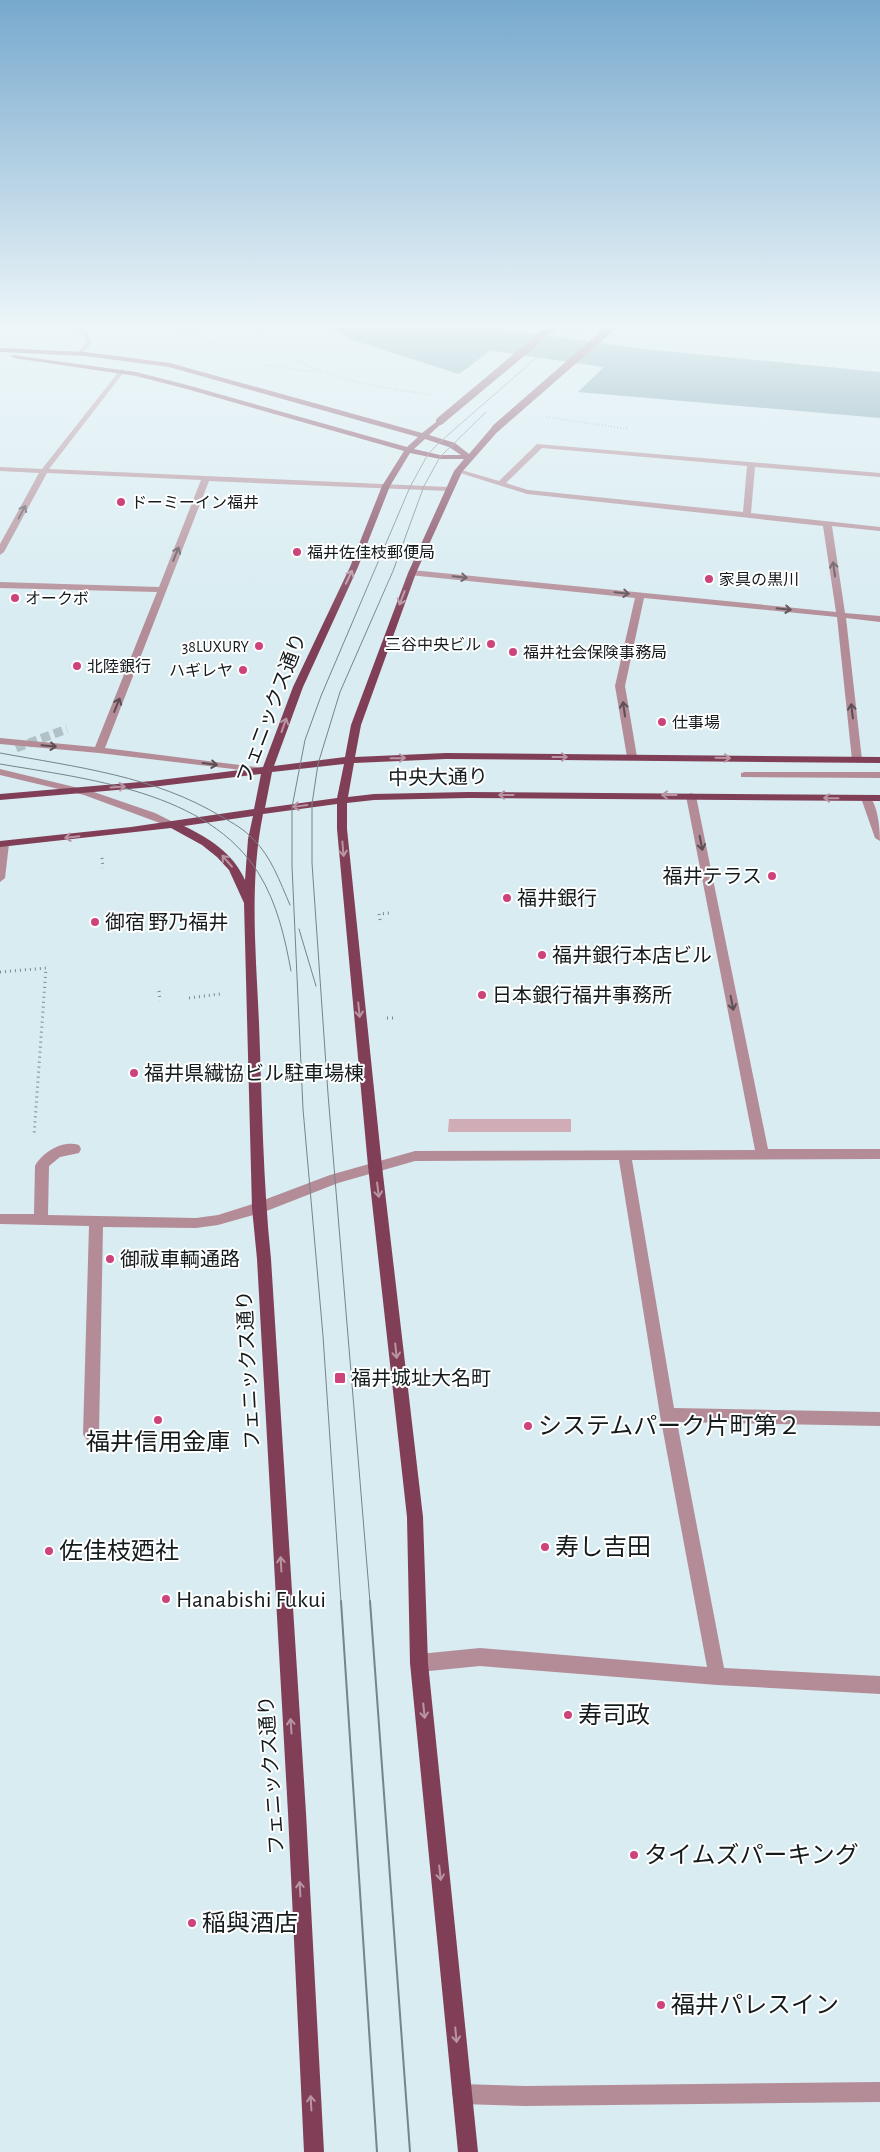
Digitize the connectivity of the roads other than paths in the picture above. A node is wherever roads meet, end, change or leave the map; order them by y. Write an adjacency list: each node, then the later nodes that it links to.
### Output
1 (80, 425): 11 (street)
2 (322, 425): 7 (main road)
3 (387, 425): 6 (main road)
4 (436, 425): 6 (main road, フェニックス通り, bridge)
5 (499, 425): 8 (main road, bridge)
6 (425, 436): 7 (main road, フェニックス通り); 8 (main road)
7 (408, 450): 8 (main road); 16 (main road, フェニックス通り)
8 (469, 457): 12 (main road)
9 (751, 465): 13 (street); 15 (street); 18 (street)
10 (0, 469): 11 (street)
11 (44, 471): 14 (street); 21 (street, one-way to 11)
12 (458, 471): 15 (street); 17 (main road)
13 (880, 476)
14 (206, 478): 16 (street); 24 (street, one-way to 14)
15 (500, 484): 18 (street)
16 (386, 486): 17 (street); 34 (main road, フェニックス通り, one-way to 16)
17 (448, 489): 22 (main road)
18 (747, 514): 19 (street)
19 (827, 522): 20 (street); 26 (street, one-way to 19)
20 (880, 529)
21 (0, 552)
22 (412, 573): 25 (street, one-way to 25); 31 (main road, one-way to 31)
23 (0, 585): 24 (street)
24 (162, 590): 29 (street, one-way to 24)
25 (640, 595): 26 (street, one-way to 26); 30 (street, one-way to 25)
26 (841, 615): 27 (street); 32 (street, one-way to 26)
27 (880, 619)
28 (0, 741): 29 (street, one-way to 29)
29 (99, 750): 34 (street, one-way to 34)
30 (632, 757): 31 (main road, 中央大通り, one-way to 30); 32 (main road, 中央大通り, one-way to 32)
31 (349, 760): 34 (main road, 中央大通り); 43 (main road)
32 (857, 760): 33 (main road, 中央大通り)
33 (880, 760)
34 (267, 771): 38 (main road, 中央大通り, one-way to 34); 44 (main road, フェニックス通り)
35 (0, 772): 38 (street)
36 (745, 775): 37 (street)
37 (880, 776)
38 (79, 790): 40 (main road, 中央大通り); 45 (street)
39 (691, 796): 41 (main road, 中央大通り, one-way to 39); 43 (main road, 中央大通り, one-way to 43); 51 (street, one-way to 51)
40 (0, 797)
41 (866, 798): 42 (main road, 中央大通り); 46 (street)
42 (880, 798)
43 (342, 800): 44 (main road, 中央大通り, one-way to 44); 54 (main road, one-way to 54)
44 (258, 812): 45 (main road, 中央大通り); 49 (main road, フェニックス通り)
45 (172, 824): 47 (main road, 中央大通り, one-way to 47); 49 (main road, one-way to 45)
46 (880, 838)
47 (2, 844): 48 (street)
48 (0, 878)
49 (249, 904): 55 (main road, フェニックス通り)
50 (74, 1148): 57 (street)
51 (762, 1154): 52 (street); 53 (street)
52 (880, 1154)
53 (625, 1155): 54 (street); 59 (street)
54 (375, 1166): 55 (street); 62 (main road, one-way to 62)
55 (259, 1208): 58 (street); 67 (main road, フェニックス通り, one-way to 55)
56 (0, 1219): 57 (street)
57 (41, 1220): 58 (street)
58 (96, 1222): 61 (street)
59 (668, 1415): 60 (street); 63 (street)
60 (880, 1419)
61 (91, 1434)
62 (419, 1663): 63 (street); 66 (main road, one-way to 66)
63 (718, 1676): 64 (street)
64 (880, 1685)
65 (880, 2092): 66 (street)
66 (462, 2094): 68 (main road)
67 (314, 2152)
68 (468, 2152)

